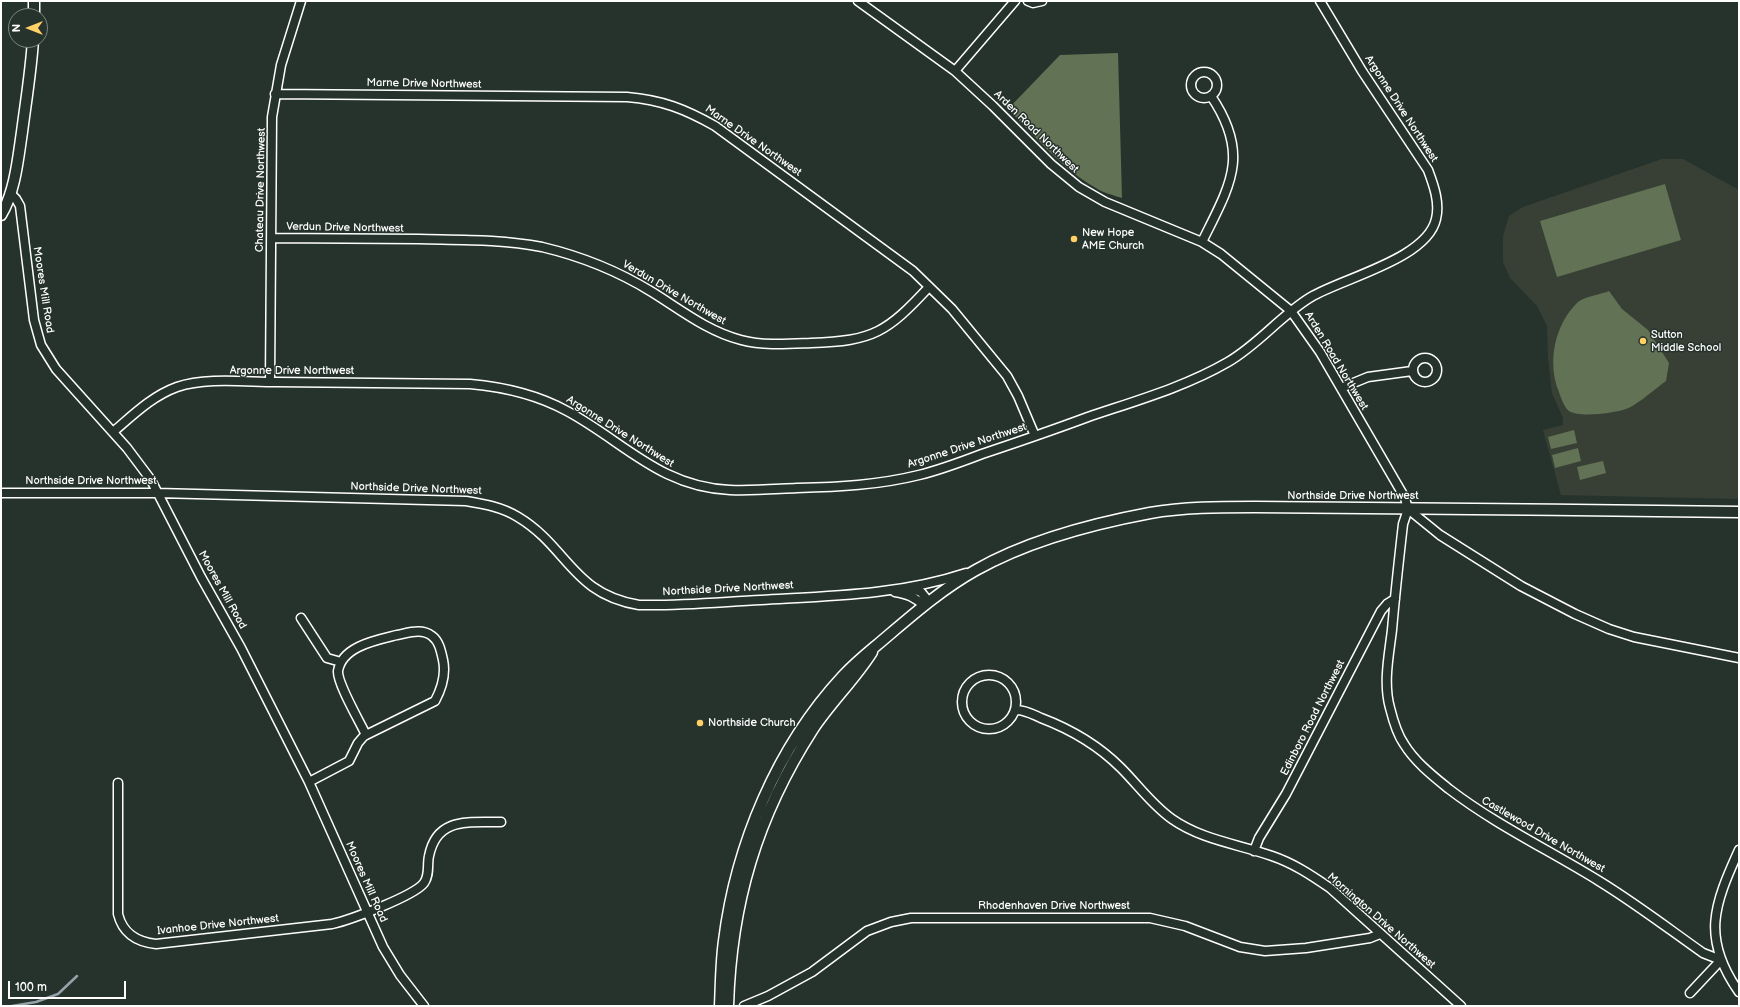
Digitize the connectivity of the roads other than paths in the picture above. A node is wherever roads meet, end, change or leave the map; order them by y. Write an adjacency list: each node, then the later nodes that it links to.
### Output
1 (301, 1): 9 (street, Chateau Drive Northwest)
2 (858, 1): 8 (street, Arden Road Northwest)
3 (1015, 1): 8 (street)
4 (1028, 1): 5 (street)
5 (1042, 1)
6 (1320, 1): 16 (street, Argonne Drive Northwest)
7 (32, 48): 11 (main road)
8 (955, 71): 14 (street, Arden Road Northwest)
9 (275, 94): 13 (street, Chateau Drive Northwest); 15 (street, Marne Drive Northwest)
10 (1211, 96): 14 (street)
11 (10, 193): 12 (main road); 20 (street, Moores Mill Road)
12 (1, 215)
13 (271, 238): 15 (street, Verdun Drive Northwest); 18 (street, Chateau Drive Northwest)
14 (1202, 242): 16 (street, Arden Road Northwest)
15 (929, 287): 21 (street, Marne Drive Northwest)
16 (1291, 311): 19 (street, Arden Road Northwest); 21 (street, Argonne Drive Northwest)
17 (1412, 371): 19 (street)
18 (270, 382): 20 (street, Argonne Drive Northwest); 21 (street, Argonne Drive Northwest)
19 (1341, 388): 24 (street, Arden Road Northwest)
20 (113, 432): 23 (street, Moores Mill Road)
21 (1035, 436)
22 (1, 493): 23 (street, Northside Drive Northwest)
23 (157, 493): 28 (street, Northside Drive Northwest); 37 (street, Moores Mill Road)
24 (1408, 508): 25 (main road, Northside Drive Northwest); 26 (main road, Northside Drive Northwest); 29 (street, Castlewood Drive Northwest); 33 (street, Arden Road Northwest)
25 (1739, 512)
26 (976, 570): 27 (street, Northside Drive Northwest); 30 (main road, Northside Drive Northwest)
27 (909, 587): 28 (street, Northside Drive Northwest); 30 (street)
28 (890, 591): 30 (street, Northside Drive Northwest)
29 (1395, 600): 41 (street, Edinboro Road Northwest); 44 (street, Castlewood Drive Northwest)
30 (926, 604): 32 (main road)
31 (301, 618): 34 (street)
32 (877, 646): 48 (main road); 49 (main road)
33 (1739, 658)
34 (341, 662): 36 (street); 36 (street)
35 (1015, 710): 35 (street); 41 (street, Mornington Drive Northwest)
36 (366, 735): 37 (street)
37 (309, 782): 42 (street, Moores Mill Road)
38 (118, 783): 42 (street, Ivanhoe Drive Northwest)
39 (501, 822): 42 (street, Ivanhoe Drive Northwest)
40 (1739, 850): 44 (street)
41 (1254, 851): 43 (street, Mornington Drive Northwest)
42 (367, 913): 47 (street, Moores Mill Road)
43 (1380, 934): 50 (street, Rhodenhaven Drive Northwest); 51 (street, Mornington Drive Northwest)
44 (1721, 960): 45 (street); 46 (street)
45 (1739, 992)
46 (1690, 993)
47 (424, 1006)
48 (720, 1006)
49 (728, 1006)
50 (744, 1006)
51 (1461, 1006)

